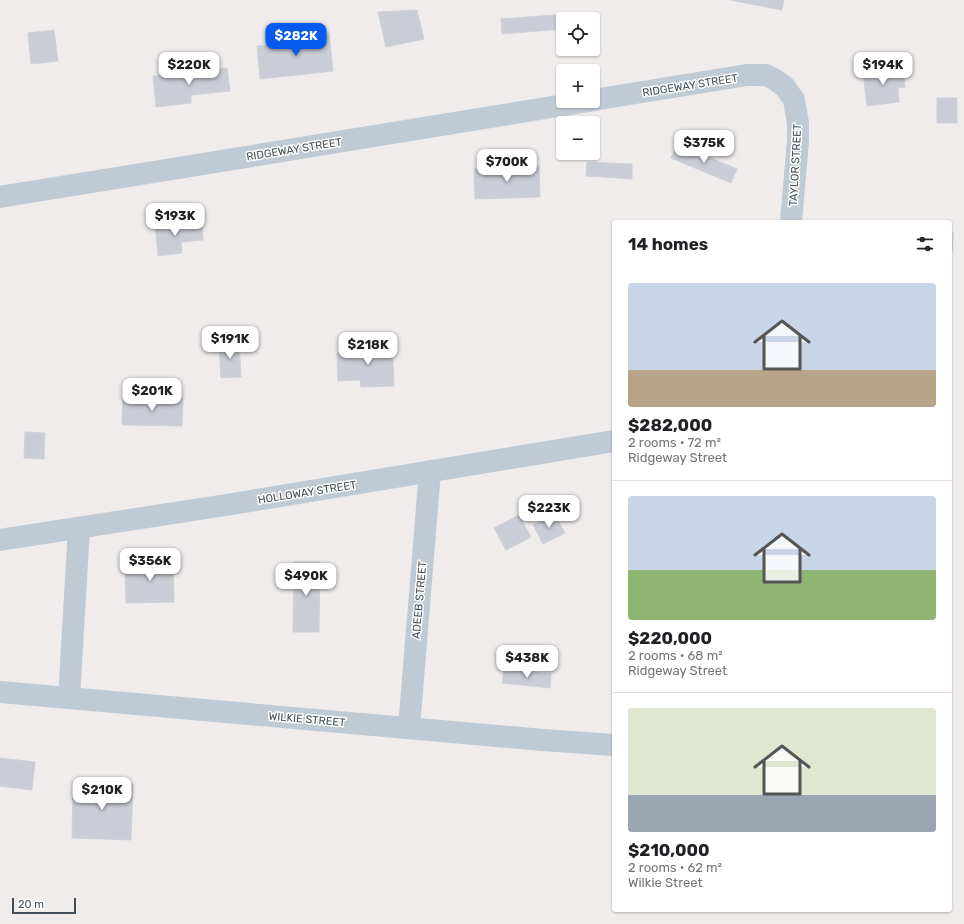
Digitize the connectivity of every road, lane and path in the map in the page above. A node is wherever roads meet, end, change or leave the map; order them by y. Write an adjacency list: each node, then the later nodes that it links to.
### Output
1 (784, 87): 2 (street, RIDGEWAY STREET); 5 (street, TAYLOR STREET)
2 (600, 99)
3 (556, 106): 4 (street, RIDGEWAY STREET)
4 (0, 197)
5 (791, 220)
6 (612, 441): 7 (street, HOLLOWAY STREET)
7 (430, 471): 8 (street, HOLLOWAY STREET); 12 (street, ADEEB STREET)
8 (79, 528): 9 (street, HOLLOWAY STREET); 11 (street)
9 (0, 540)
10 (0, 692): 11 (street, WILKIE STREET)
11 (69, 698): 12 (street, WILKIE STREET)
12 (409, 728): 13 (street, WILKIE STREET)
13 (612, 744)

